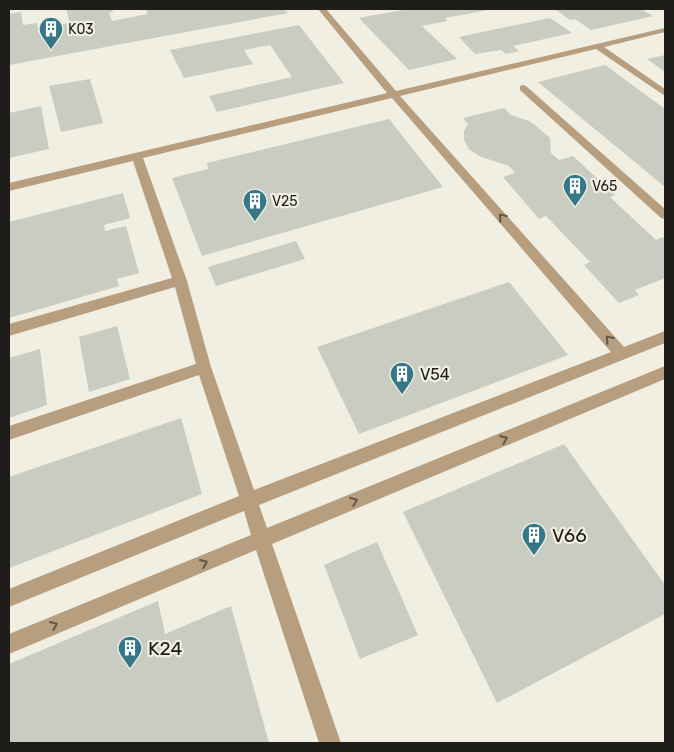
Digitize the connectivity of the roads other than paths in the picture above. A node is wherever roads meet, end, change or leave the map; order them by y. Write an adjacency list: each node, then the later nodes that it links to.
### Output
1 (322, 9): 6 (lane)
2 (665, 30): 3 (lane)
3 (598, 46): 5 (lane); 6 (lane)
4 (523, 88): 9 (lane)
5 (665, 93)
6 (393, 94): 7 (lane); 13 (lane, one-way to 6)
7 (137, 157): 8 (lane); 10 (lane)
8 (9, 187)
9 (665, 215)
10 (180, 281): 11 (lane); 14 (lane)
11 (9, 330)
12 (665, 337): 13 (lane)
13 (622, 354): 17 (lane)
14 (204, 367): 16 (lane); 17 (lane)
15 (665, 372): 18 (lane, one-way to 15)
16 (9, 433)
17 (250, 500): 18 (lane); 19 (lane)
18 (262, 539): 20 (lane, one-way to 18); 21 (lane)
19 (9, 598)
20 (9, 644)
21 (330, 743)

